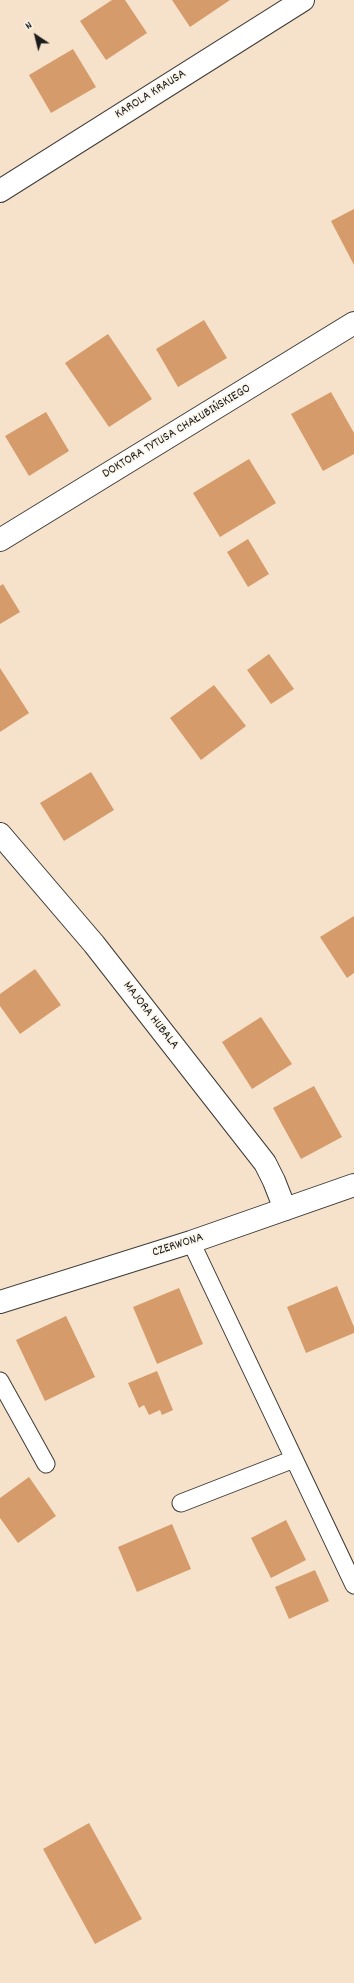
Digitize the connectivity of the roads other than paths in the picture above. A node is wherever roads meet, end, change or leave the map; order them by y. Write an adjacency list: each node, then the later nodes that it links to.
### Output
1 (303, 0): 2 (street, KAROLA KRAUSA)
2 (0, 190)
3 (354, 323): 4 (street, DOKTORA TYTUSA CHAŁUBIŃSKIEGO)
4 (0, 540)
5 (0, 834): 7 (street, MAJORA HUBALA)
6 (354, 1185): 7 (street, CZERWONA)
7 (284, 1209): 8 (street, CZERWONA)
8 (191, 1242): 9 (street, CZERWONA); 11 (lane)
9 (0, 1302)
10 (0, 1381): 12 (lane)
11 (294, 1459): 13 (lane); 14 (lane)
12 (46, 1464)
13 (181, 1503)
14 (354, 1585)

